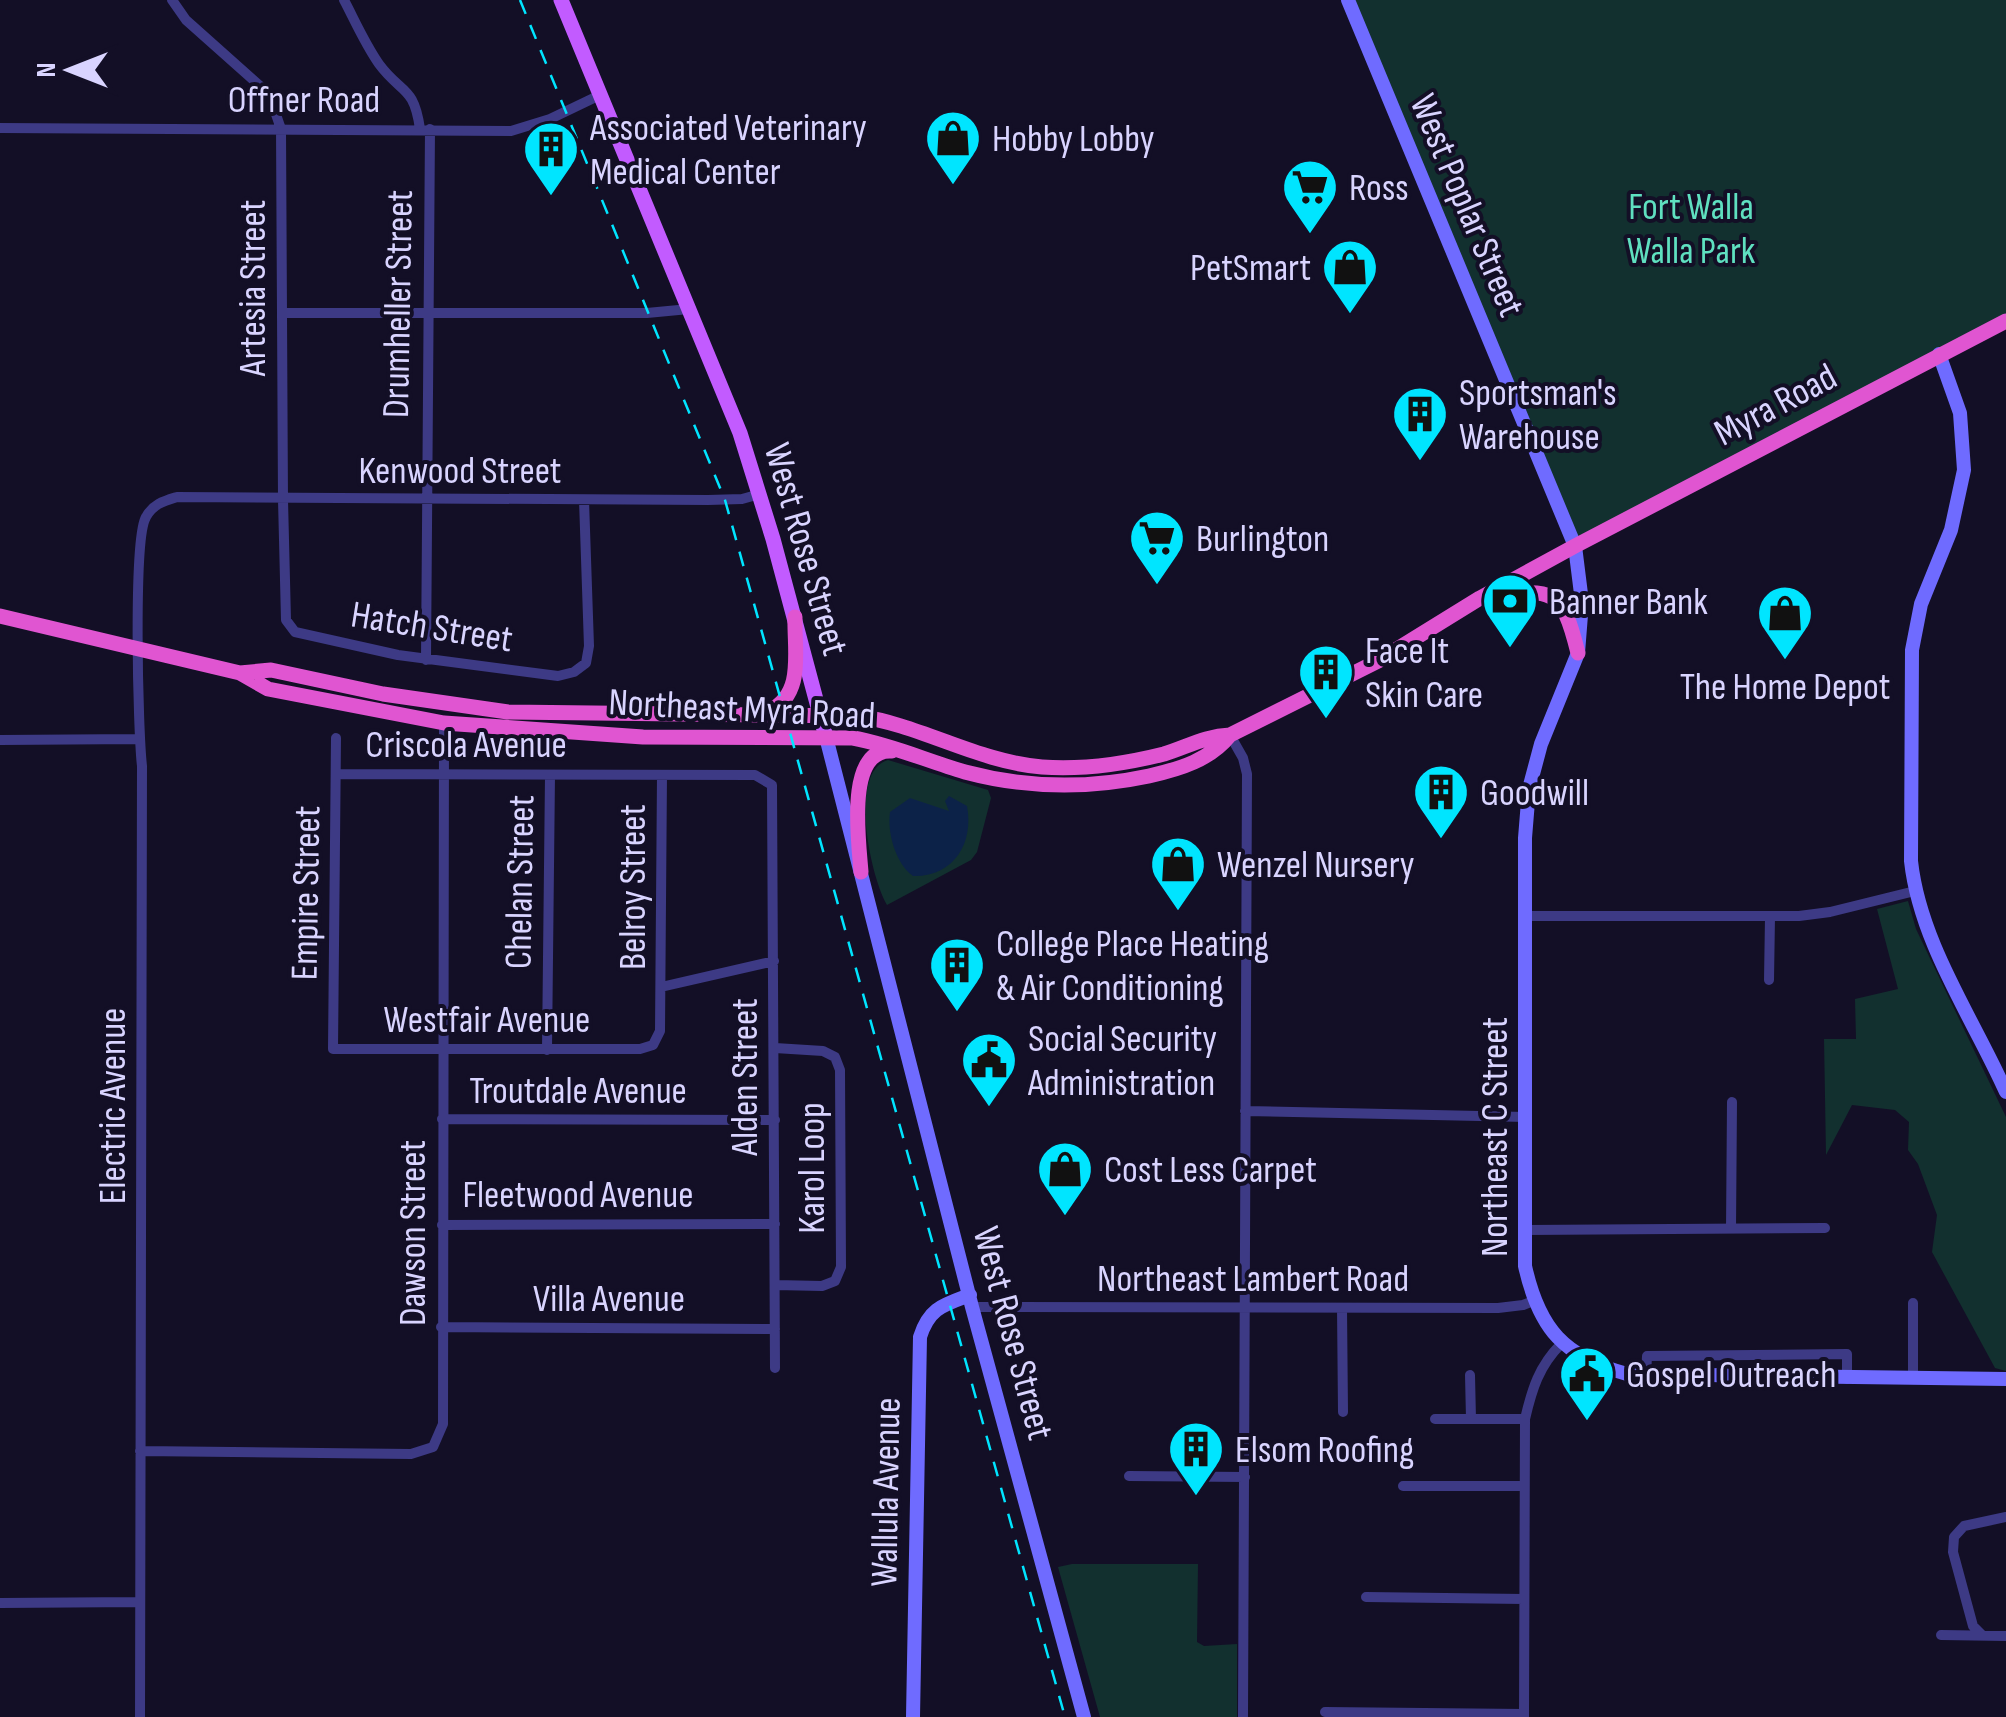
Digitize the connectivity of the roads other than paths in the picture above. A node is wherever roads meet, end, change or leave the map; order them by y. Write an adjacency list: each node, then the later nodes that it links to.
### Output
1 (172, 0): 7 (street, Artesia Street)
2 (344, 0): 8 (street, Drumheller Street)
3 (561, 0): 5 (main road, West Rose Street)
4 (1348, 0): 19 (main road, West Poplar Street)
5 (600, 95): 8 (street, Offner Road); 9 (main road, West Rose Street)
6 (0, 128): 7 (street, Offner Road)
7 (281, 129): 8 (street, Offner Road); 10 (street, Artesia Street)
8 (425, 129): 11 (street, Drumheller Street)
9 (689, 310): 11 (street); 14 (main road, West Rose Street)
10 (282, 313): 11 (street); 15 (street, Artesia Street)
11 (426, 313): 16 (street, Drumheller Street)
12 (2006, 321): 13 (highway, Myra Road)
13 (1939, 354): 19 (highway, Myra Road); 43 (main road)
14 (760, 494): 17 (street, Kenwood Street); 22 (main road, West Rose Street)
15 (282, 500): 16 (street, Kenwood Street); 18 (street, Kenwood Street); 23 (street, Artesia Street)
16 (426, 500): 17 (street, Kenwood Street); 26 (street, Drumheller Street)
17 (584, 500): 26 (street, Hatch Street)
18 (159, 502): 24 (street, Electric Avenue)
19 (1575, 546): 20 (highway, Northeast Myra Road); 25 (main road, Northeast C Street)
20 (1480, 598): 25 (highway); 31 (highway, Northeast Myra Road)
21 (0, 616): 24 (highway, Northeast Myra Road)
22 (795, 617): 28 (highway); 29 (main road, West Rose Street)
23 (286, 620): 26 (street, Hatch Street)
24 (139, 648): 27 (highway, Northeast Myra Road); 34 (street, Electric Avenue)
25 (1578, 654): 44 (main road, Northeast C Street)
26 (426, 660)
27 (240, 673): 28 (highway, Northeast Myra Road); 30 (highway, Northeast Myra Road)
28 (764, 713): 29 (highway, Northeast Myra Road)
29 (820, 713): 31 (highway, Northeast Myra Road); 32 (main road, West Rose Street)
30 (444, 722): 32 (highway, Northeast Myra Road); 38 (street, Dawson Street)
31 (1230, 735): 36 (highway, Northeast Myra Road); 56 (street)
32 (826, 737): 36 (highway, Northeast Myra Road); 42 (main road, West Rose Street)
33 (336, 738): 37 (street, Empire Street)
34 (139, 739): 35 (street); 84 (street, Electric Avenue)
35 (0, 740)
36 (914, 754): 42 (highway)
37 (336, 774): 38 (street, Criscola Avenue); 51 (street, Empire Street)
38 (444, 774): 39 (street, Criscola Avenue); 52 (street, Dawson Street)
39 (550, 775): 40 (street, Criscola Avenue); 53 (street, Chelan Street)
40 (662, 775): 41 (street, Criscola Avenue); 48 (street, Belroy Street)
41 (772, 785): 46 (street, Alden Street)
42 (861, 872): 67 (main road, West Rose Street)
43 (1914, 890): 45 (street); 54 (main road)
44 (1526, 916): 45 (street); 57 (main road, Northeast C Street)
45 (1770, 916): 47 (street)
46 (774, 961): 48 (street); 49 (street, Alden Street)
47 (1769, 980)
48 (661, 987): 50 (street, Belroy Street)
49 (775, 1048): 59 (street, Alden Street); 65 (street, Karol Loop)
50 (640, 1049): 53 (street, Westfair Avenue)
51 (333, 1050): 52 (street, Westfair Avenue)
52 (442, 1050): 53 (street, Westfair Avenue); 58 (street, Dawson Street)
53 (547, 1050)
54 (2006, 1092)
55 (1732, 1102): 63 (street)
56 (1246, 1111): 57 (street); 69 (street)
57 (1526, 1116): 64 (main road, Northeast C Street)
58 (442, 1120): 59 (street, Troutdale Avenue); 61 (street, Dawson Street)
59 (774, 1120): 60 (street, Alden Street)
60 (775, 1224): 61 (street, Fleetwood Avenue); 65 (street, Alden Street)
61 (442, 1225): 71 (street, Dawson Street)
62 (1825, 1228): 63 (street)
63 (1731, 1229): 64 (street)
64 (1526, 1230): 66 (main road, Northeast C Street)
65 (776, 1284): 72 (street, Alden Street)
66 (1533, 1300): 70 (street, Northeast Lambert Road); 73 (main road, Northeast C Street)
67 (971, 1301): 69 (street, Northeast Lambert Road); 100 (main road, Wallula Avenue); 101 (main road, West Rose Street)
68 (1914, 1303): 78 (street)
69 (1246, 1308): 70 (street, Northeast Lambert Road); 86 (street)
70 (1342, 1308): 80 (street)
71 (442, 1327): 72 (street, Villa Avenue); 84 (street, Dawson Street)
72 (776, 1329): 74 (street, Alden Street)
73 (1561, 1344): 76 (main road); 81 (street)
74 (776, 1368)
75 (1470, 1375): 83 (street)
76 (1646, 1376): 77 (main road); 77 (street)
77 (1847, 1378): 78 (main road)
78 (1913, 1379): 79 (main road)
79 (2006, 1379)
80 (1343, 1412)
81 (1525, 1418): 83 (street); 88 (street)
82 (1435, 1419): 83 (street)
83 (1471, 1419)
84 (140, 1451): 92 (street, Electric Avenue)
85 (1129, 1476): 86 (street)
86 (1244, 1477): 102 (street)
87 (1403, 1486): 88 (street)
88 (1524, 1486): 91 (street)
89 (2006, 1518): 94 (street)
90 (1366, 1598): 91 (street)
91 (1524, 1599): 98 (street)
92 (140, 1602): 93 (street); 99 (street, Electric Avenue)
93 (0, 1603)
94 (1982, 1635): 95 (street); 96 (street)
95 (1940, 1636)
96 (2006, 1636)
97 (1325, 1712): 98 (street)
98 (1524, 1715)
99 (140, 1717)
100 (913, 1717)
101 (1084, 1717)
102 (1244, 1717)

